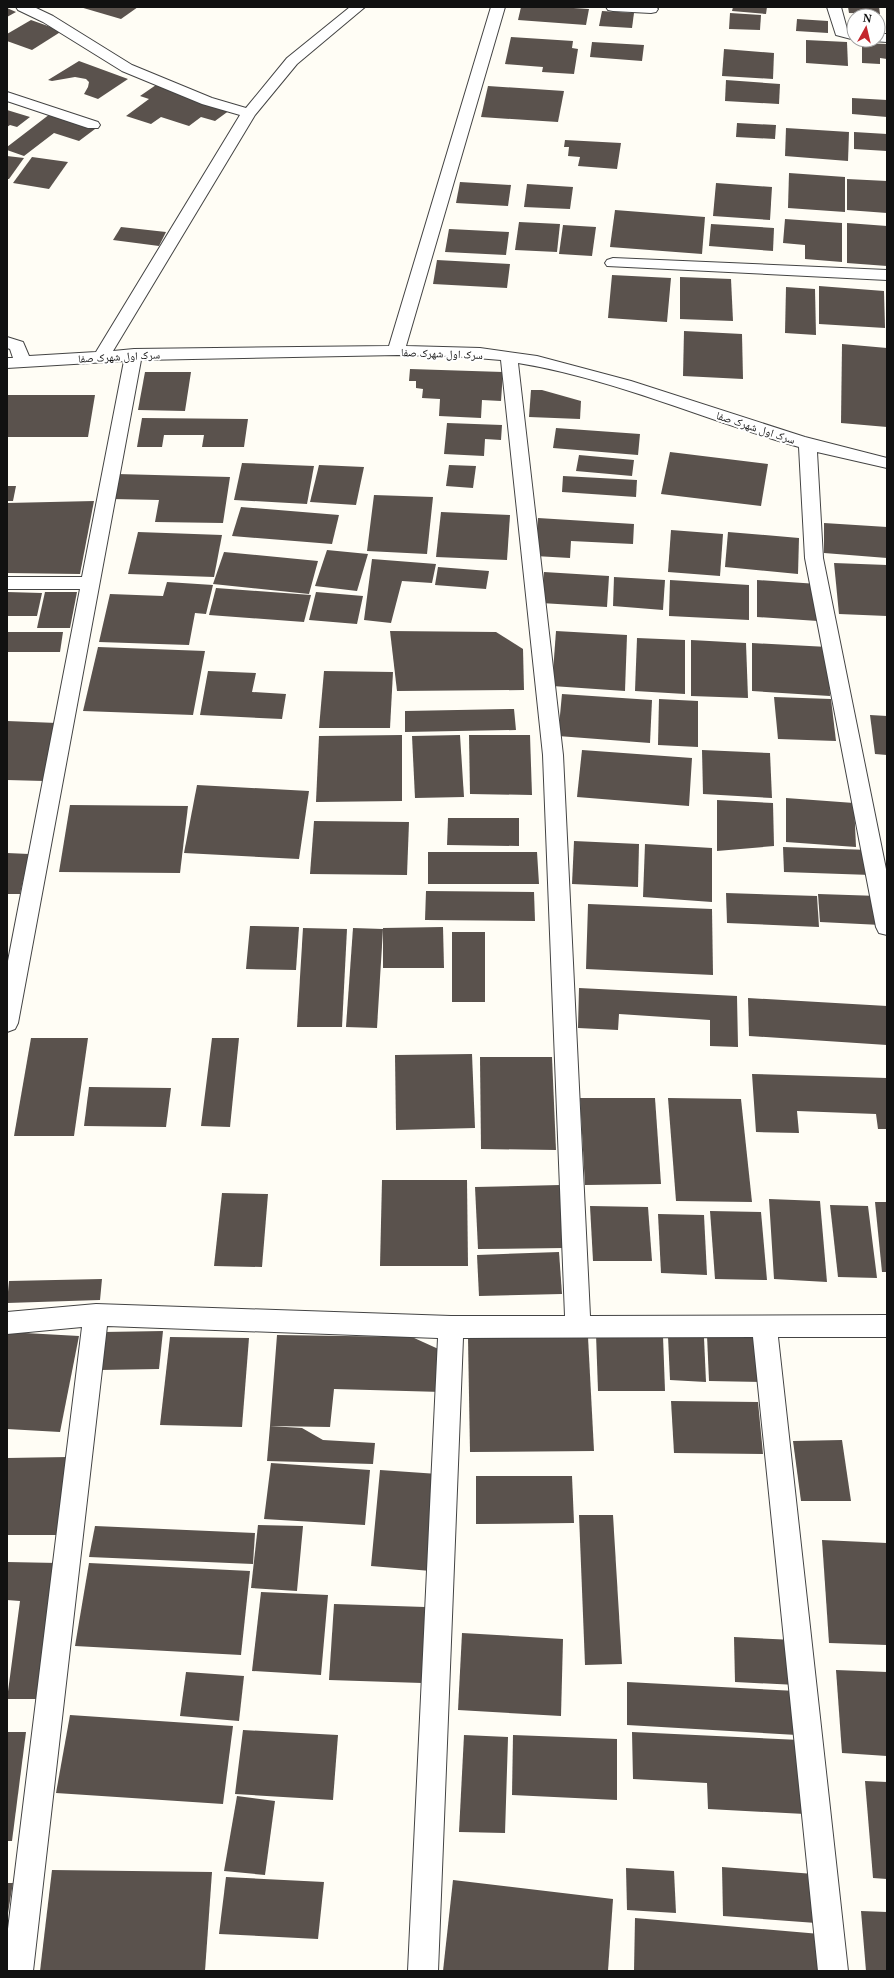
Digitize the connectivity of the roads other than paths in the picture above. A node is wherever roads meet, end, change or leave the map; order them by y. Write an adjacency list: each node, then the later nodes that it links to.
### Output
1 (23, 7): 9 (street)
2 (358, 7): 9 (street)
3 (498, 7): 14 (street)
4 (613, 7): 6 (street)
5 (834, 7): 7 (street)
6 (651, 10)
7 (846, 34)
8 (7, 96): 10 (street)
9 (249, 113): 16 (street)
10 (93, 126)
11 (613, 263): 12 (street)
12 (887, 275)
13 (7, 342): 18 (street)
14 (396, 351): 15 (street, سرک اول شهرک صفا); 17 (street, سرک اول شهرک صفا)
15 (134, 354): 16 (street, سرک اول شهرک صفا); 22 (street)
16 (102, 356): 18 (street, سرک اول شهرک صفا)
17 (509, 358): 19 (street, سرک اول شهرک صفا); 30 (street)
18 (15, 362)
19 (808, 444): 20 (street, سرک اول شهرک صفا); 23 (street)
20 (887, 462)
21 (7, 583): 22 (street)
22 (91, 583): 24 (street)
23 (887, 927)
24 (7, 1024)
25 (96, 1315): 26 (street); 29 (street); 31 (street)
26 (7, 1323)
27 (764, 1326): 28 (street); 30 (street); 33 (street)
28 (887, 1326)
29 (451, 1327): 30 (street); 32 (street)
30 (578, 1327)
31 (18, 1971)
32 (423, 1971)
33 (833, 1971)

